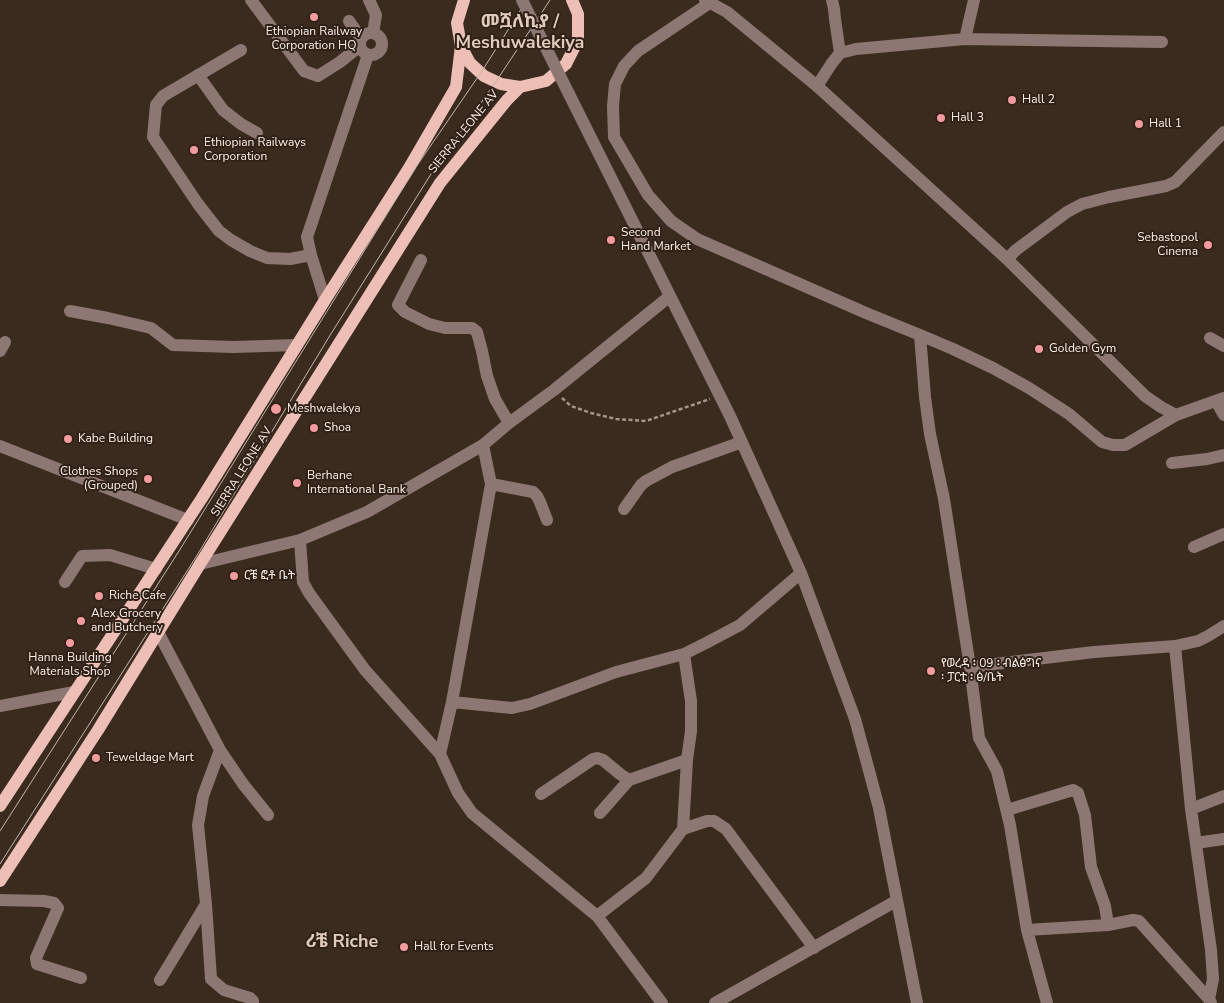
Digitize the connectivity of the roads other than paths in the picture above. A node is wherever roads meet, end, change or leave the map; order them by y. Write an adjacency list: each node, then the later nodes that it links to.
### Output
1 (251, 0): 14 (street)
2 (369, 0): 14 (street)
3 (464, 0): 15 (main road, SIERRA LEONE AV)
4 (522, 0): 26 (street, bridge)
5 (572, 0): 10 (main road)
6 (582, 0): 10 (main road)
7 (832, 0): 17 (street)
8 (974, 0): 12 (street)
9 (708, 1): 19 (street); 29 (street)
10 (578, 14): 20 (main road)
11 (350, 21): 14 (street)
12 (965, 38): 13 (street); 17 (street)
13 (1162, 42)
14 (366, 43): 23 (street)
15 (460, 46): 20 (main road); 27 (main road, SIERRA LEONE AV)
16 (240, 50): 18 (street)
17 (840, 53): 19 (street)
18 (198, 75): 22 (street); 23 (street)
19 (816, 86): 24 (street)
20 (520, 87): 49 (main road, SIERRA LEONE AV)
21 (1224, 132): 24 (street)
22 (257, 133)
23 (311, 255): 27 (street)
24 (1007, 259): 35 (street)
25 (420, 260): 36 (street)
26 (670, 296): 36 (street); 37 (street)
27 (325, 300): 31 (main road, SIERRA LEONE AV)
28 (70, 312): 31 (street)
29 (920, 335): 35 (street); 57 (street)
30 (1210, 338): 32 (street)
31 (297, 345): 44 (main road, SIERRA LEONE AV)
32 (1224, 346)
33 (1220, 400): 34 (street); 35 (street)
34 (1224, 415)
35 (1176, 416)
36 (509, 423): 39 (street)
37 (742, 442): 43 (street); 51 (street)
38 (0, 446): 44 (street)
39 (484, 446): 42 (street); 47 (street)
40 (1224, 455): 41 (street)
41 (1172, 463)
42 (491, 484): 45 (street); 59 (street)
43 (624, 509)
44 (188, 520): 50 (main road, SIERRA LEONE AV)
45 (547, 520)
46 (1224, 534): 48 (street)
47 (300, 540): 49 (street); 62 (street)
48 (1194, 547)
49 (200, 564): 54 (main road, SIERRA LEONE AV)
50 (156, 569): 52 (street); 58 (main road, SIERRA LEONE AV)
51 (801, 573): 56 (street); 77 (street)
52 (65, 582)
53 (1224, 626): 55 (street)
54 (158, 632): 61 (street); 75 (main road, SIERRA LEONE AV)
55 (1175, 646): 57 (street); 68 (street)
56 (684, 654): 59 (street); 63 (street)
57 (970, 667): 69 (street)
58 (74, 692): 60 (street); 67 (main road, SIERRA LEONE AV)
59 (452, 702): 62 (street)
60 (0, 706)
61 (220, 750): 71 (street); 78 (street)
62 (440, 754): 79 (street)
63 (687, 760): 64 (street); 72 (street)
64 (629, 780): 65 (street); 70 (street)
65 (541, 794)
66 (1224, 796): 68 (street)
67 (0, 806)
68 (1191, 809): 74 (street)
69 (1006, 810): 80 (street); 81 (street)
70 (600, 813)
71 (268, 815)
72 (683, 830): 79 (street); 82 (street)
73 (1224, 839): 74 (street)
74 (1196, 843): 85 (street)
75 (0, 881)
76 (0, 900): 83 (street)
77 (896, 901): 82 (street); 89 (street)
78 (206, 904): 84 (street); 86 (street)
79 (597, 916): 87 (street)
80 (1108, 925): 81 (street); 85 (street)
81 (1027, 930): 90 (street)
82 (814, 948): 88 (street)
83 (82, 978)
84 (160, 980)
85 (1210, 1001)
86 (253, 1003)
87 (662, 1003)
88 (715, 1003)
89 (917, 1003)
90 (1047, 1003)

